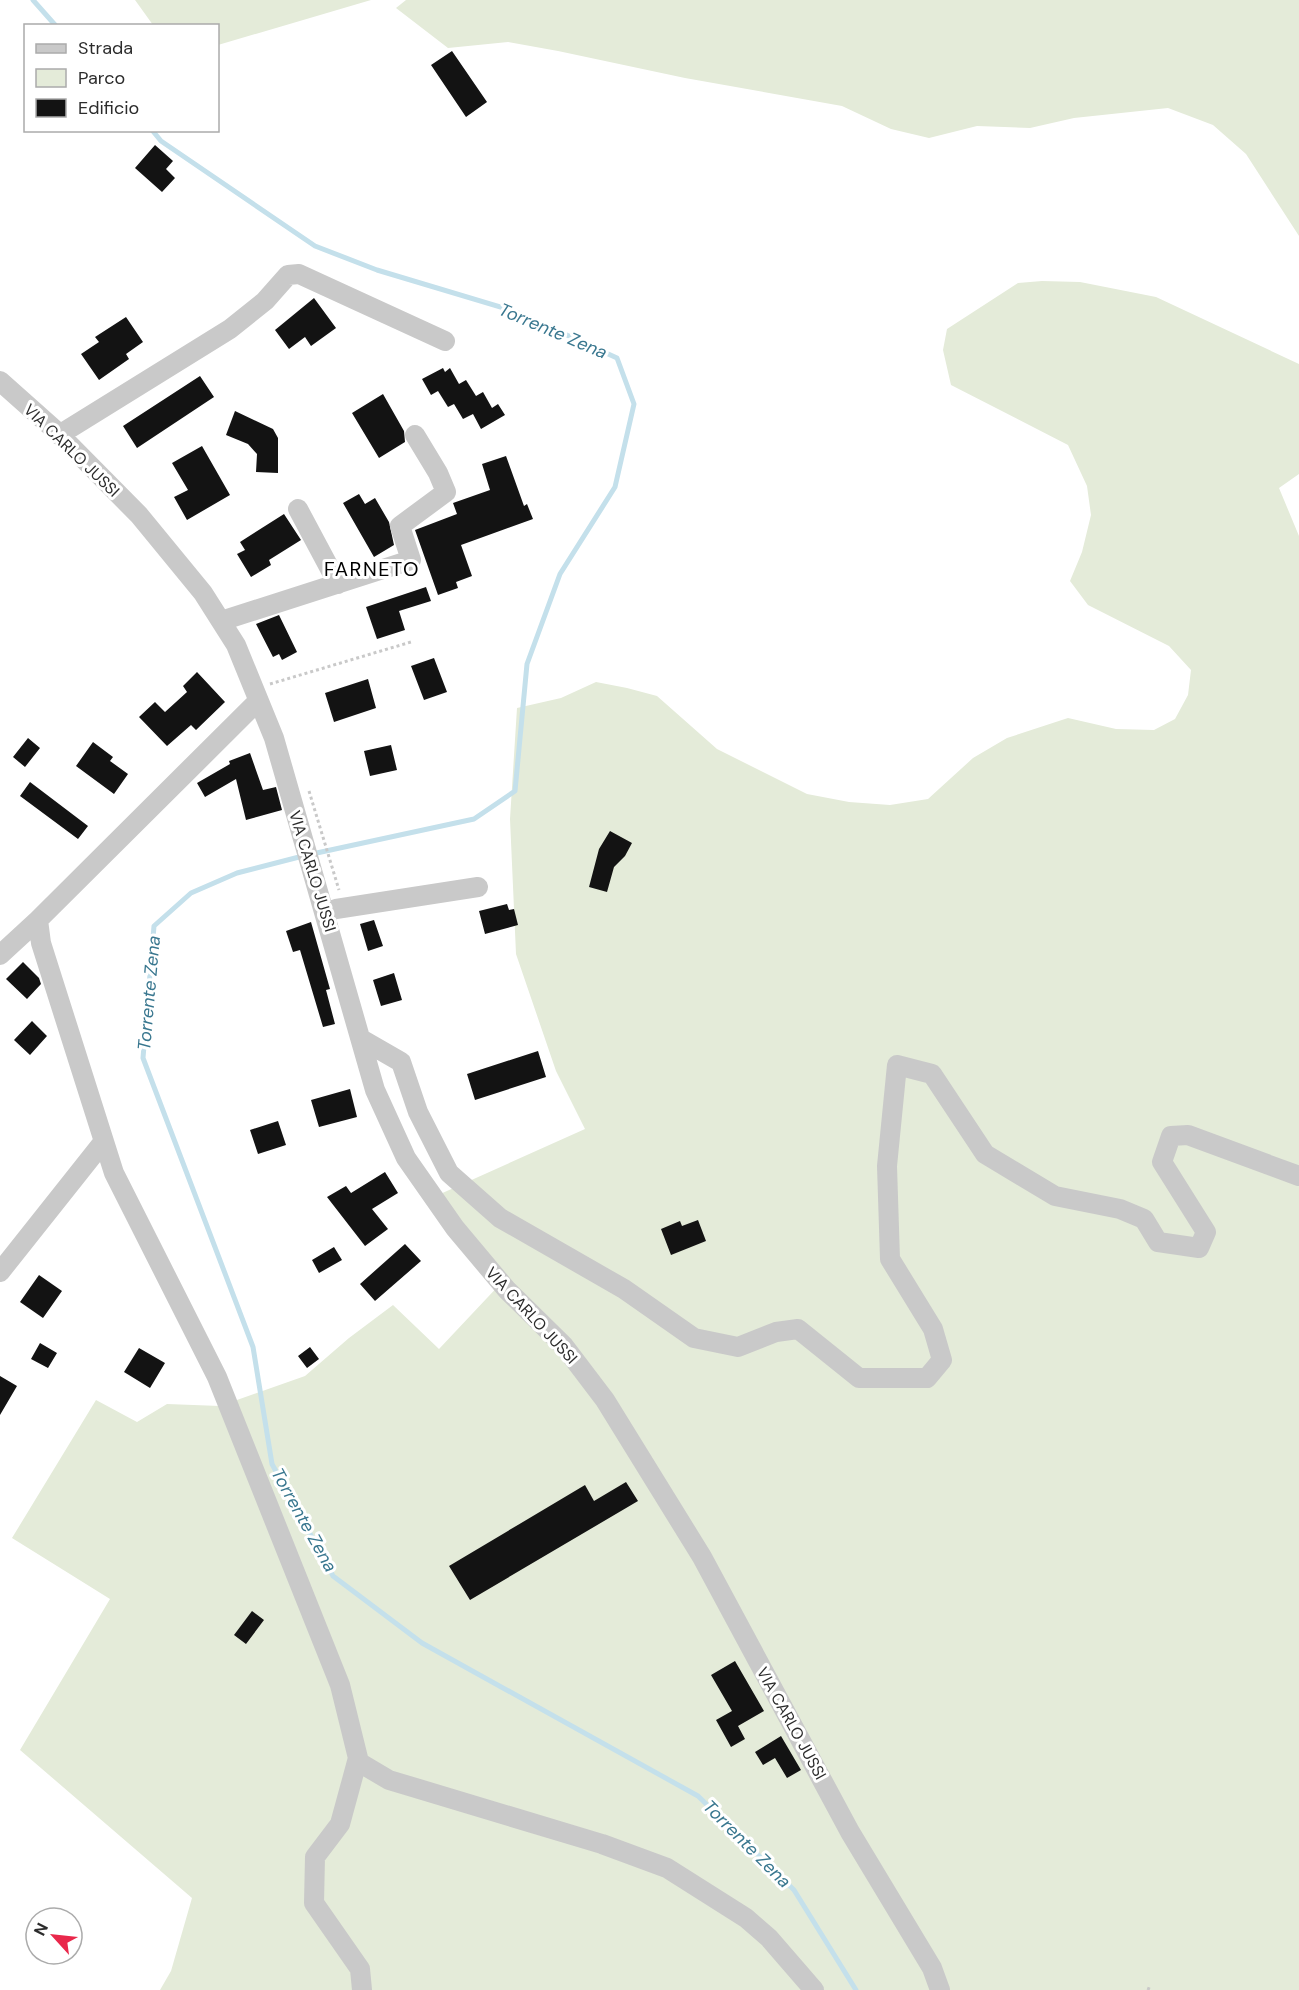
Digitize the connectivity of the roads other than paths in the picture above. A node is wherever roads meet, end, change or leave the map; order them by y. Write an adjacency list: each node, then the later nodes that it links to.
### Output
1 (445, 341): 3 (street)
2 (0, 381): 3 (street, VIA CARLO JUSSI)
3 (59, 435): 7 (street, VIA CARLO JUSSI)
4 (415, 435): 6 (street)
5 (298, 509): 6 (street)
6 (338, 584): 7 (street)
7 (220, 621): 8 (street, VIA CARLO JUSSI)
8 (263, 693): 10 (street, VIA CARLO JUSSI); 11 (street)
9 (478, 887): 10 (street)
10 (331, 897): 13 (street, VIA CARLO JUSSI)
11 (38, 920): 12 (street); 14 (street)
12 (0, 955)
13 (361, 1039): 15 (street); 20 (street, VIA CARLO JUSSI)
14 (104, 1141): 16 (street); 17 (street)
15 (1299, 1176)
16 (0, 1272)
17 (357, 1761): 18 (street); 19 (street)
18 (362, 1990)
19 (814, 1990)
20 (940, 1990)

